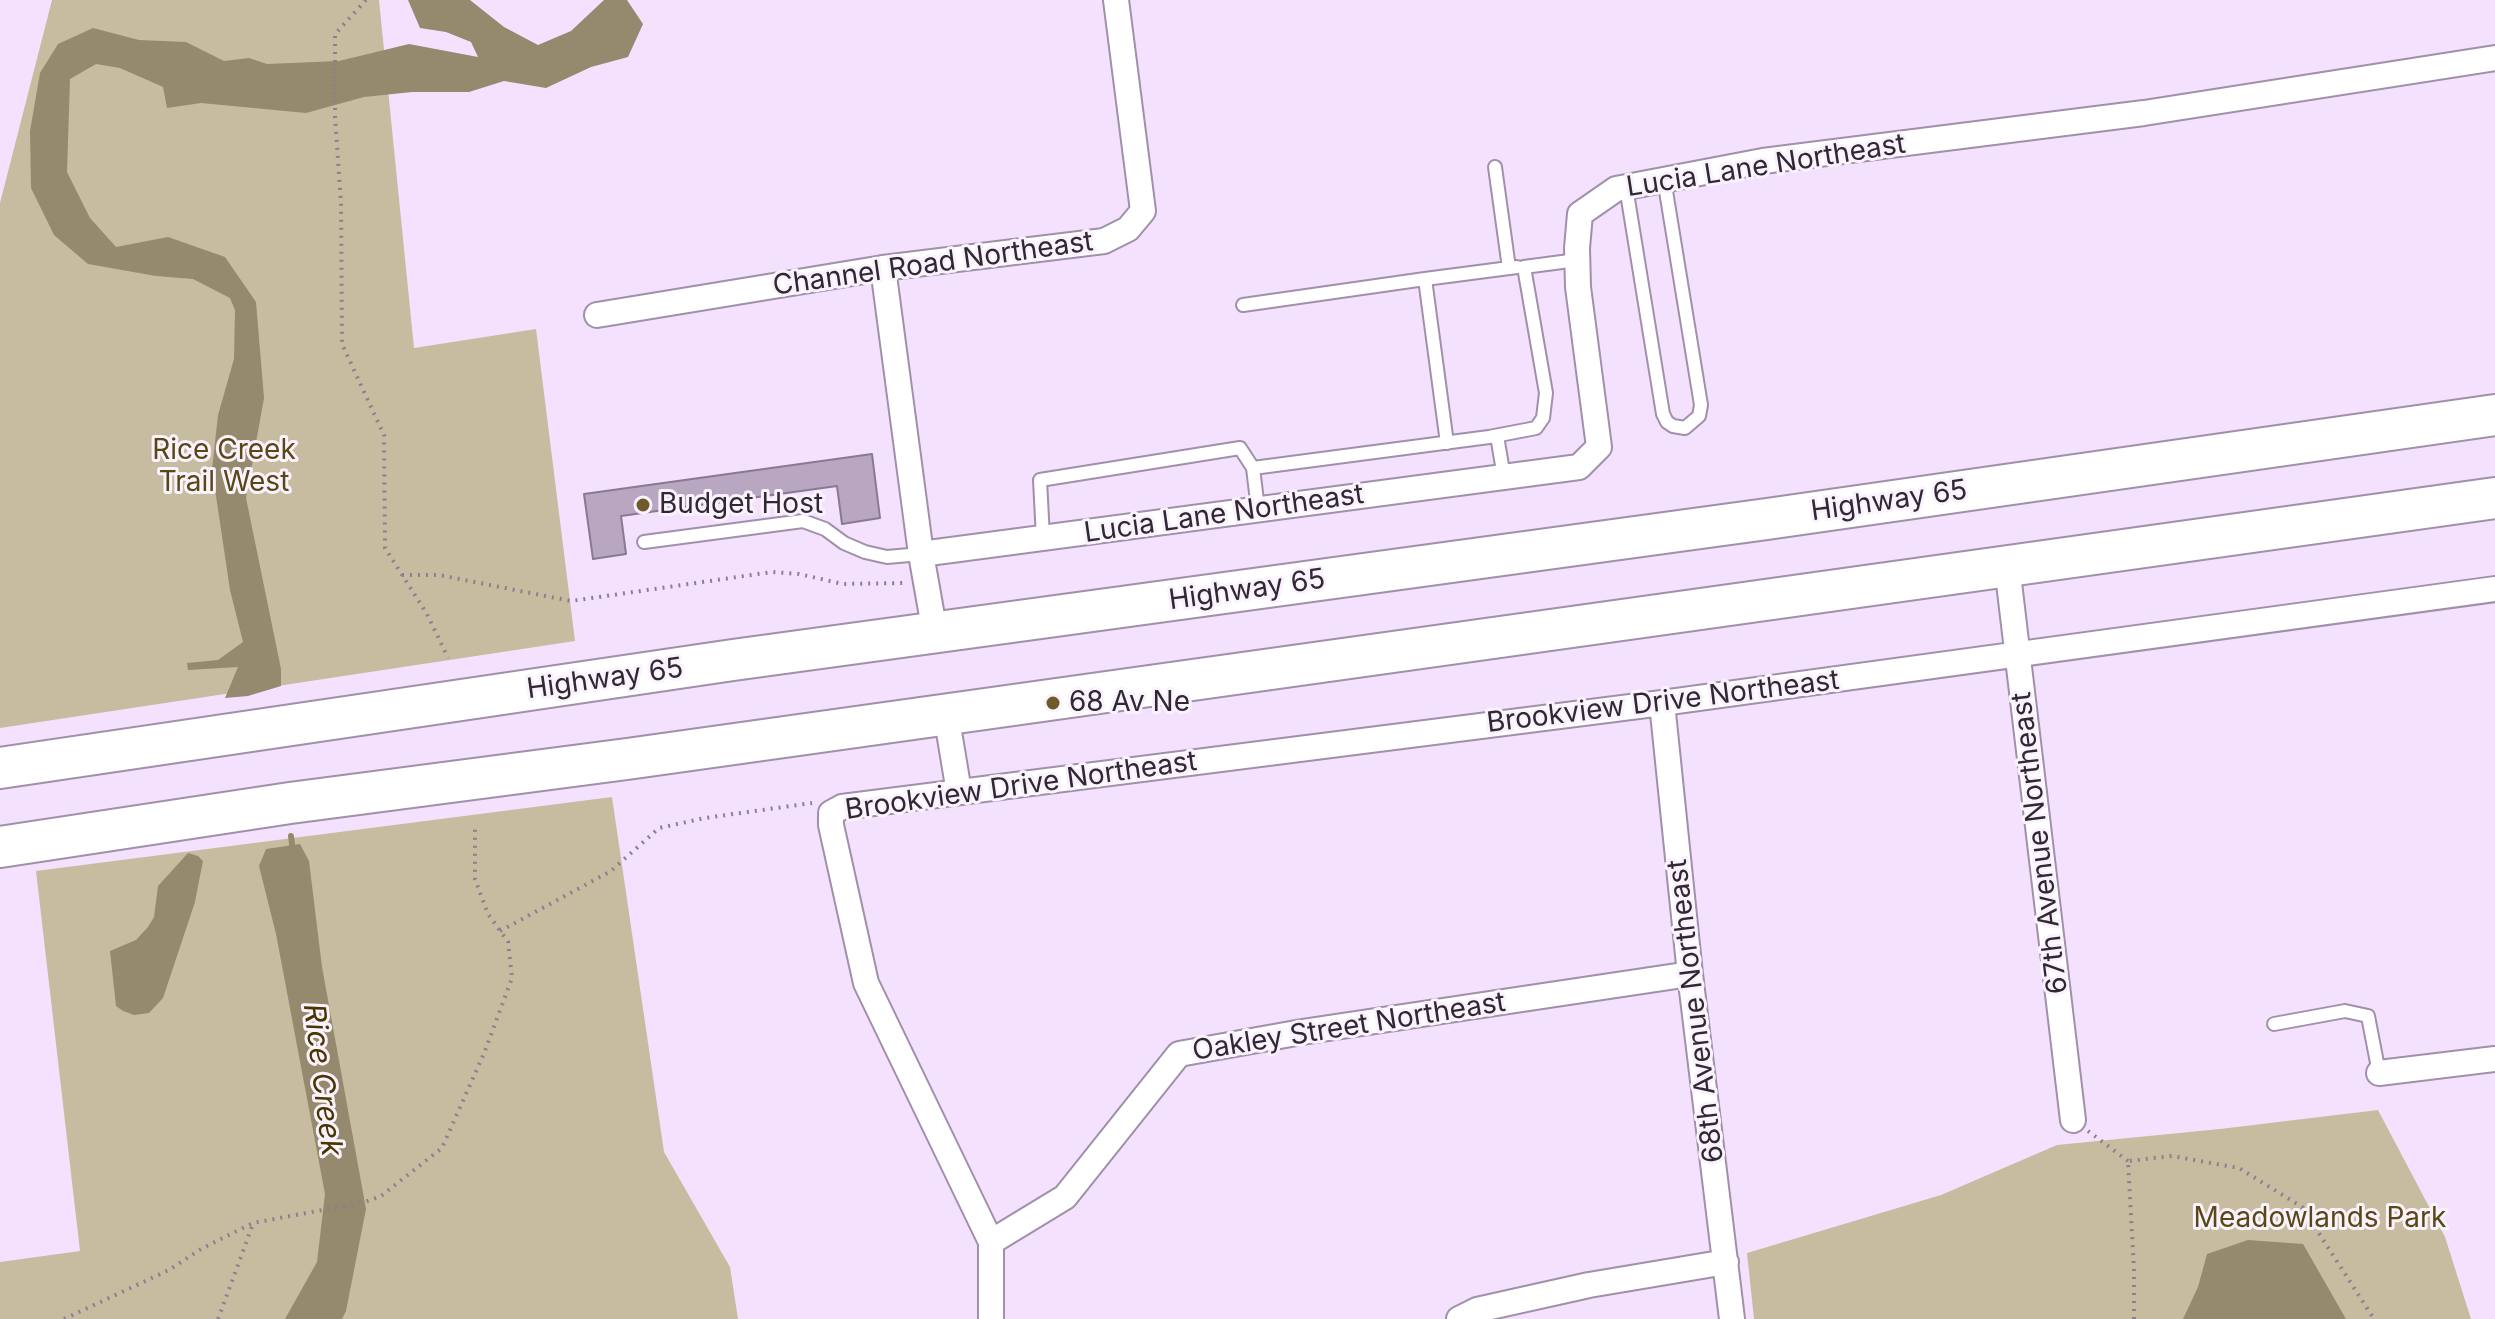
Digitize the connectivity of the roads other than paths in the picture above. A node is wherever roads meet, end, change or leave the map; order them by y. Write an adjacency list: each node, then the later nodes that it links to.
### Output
1 (1116, 0): 8 (street, Channel Road Northeast)
2 (2495, 58): 4 (street, Lucia Lane Northeast)
3 (1495, 167): 9 (lane)
4 (1664, 179): 5 (street, Lucia Lane Northeast); 5 (lane)
5 (1626, 187): 6 (street, Lucia Lane Northeast)
6 (1577, 260): 7 (lane); 17 (street, Lucia Lane Northeast)
7 (1524, 267): 9 (lane); 14 (lane)
8 (883, 268): 12 (street, Channel Road Northeast); 22 (street)
9 (1509, 268): 10 (lane)
10 (1425, 279): 11 (lane); 15 (lane)
11 (1243, 305)
12 (597, 315)
13 (2495, 415): 25 (highway, Highway 65)
14 (1497, 436): 15 (lane); 17 (lane)
15 (1447, 443): 16 (lane)
16 (1253, 468): 19 (lane); 20 (lane)
17 (1504, 477): 19 (street, Lucia Lane Northeast)
18 (2495, 498): 23 (highway)
19 (1258, 509): 20 (street, Lucia Lane Northeast)
20 (1043, 538): 22 (street, Lucia Lane Northeast)
21 (644, 542): 22 (lane)
22 (921, 554): 25 (street)
23 (2007, 566): 26 (street, 67th Avenue Northeast); 28 (highway)
24 (2495, 589): 26 (street, Brookview Drive Northeast)
25 (935, 633): 29 (highway, Highway 65)
26 (2018, 655): 27 (street, Brookview Drive Northeast); 36 (street, 67th Avenue Northeast)
27 (1662, 703): 30 (street, Brookview Drive Northeast); 32 (street, 68th Avenue Northeast)
28 (946, 714): 30 (street); 31 (highway)
29 (0, 768)
30 (959, 792): 37 (street, Brookview Drive Northeast)
31 (0, 847)
32 (1690, 974): 37 (street, Oakley Street Northeast); 38 (street, 68th Avenue Northeast)
33 (2274, 1024): 35 (lane)
34 (2495, 1059): 35 (street)
35 (2379, 1073)
36 (2073, 1120)
37 (991, 1242): 39 (street)
38 (1726, 1262): 40 (street); 41 (street, 68th Avenue Northeast)
39 (991, 1319)
40 (1459, 1319)
41 (1732, 1319)

